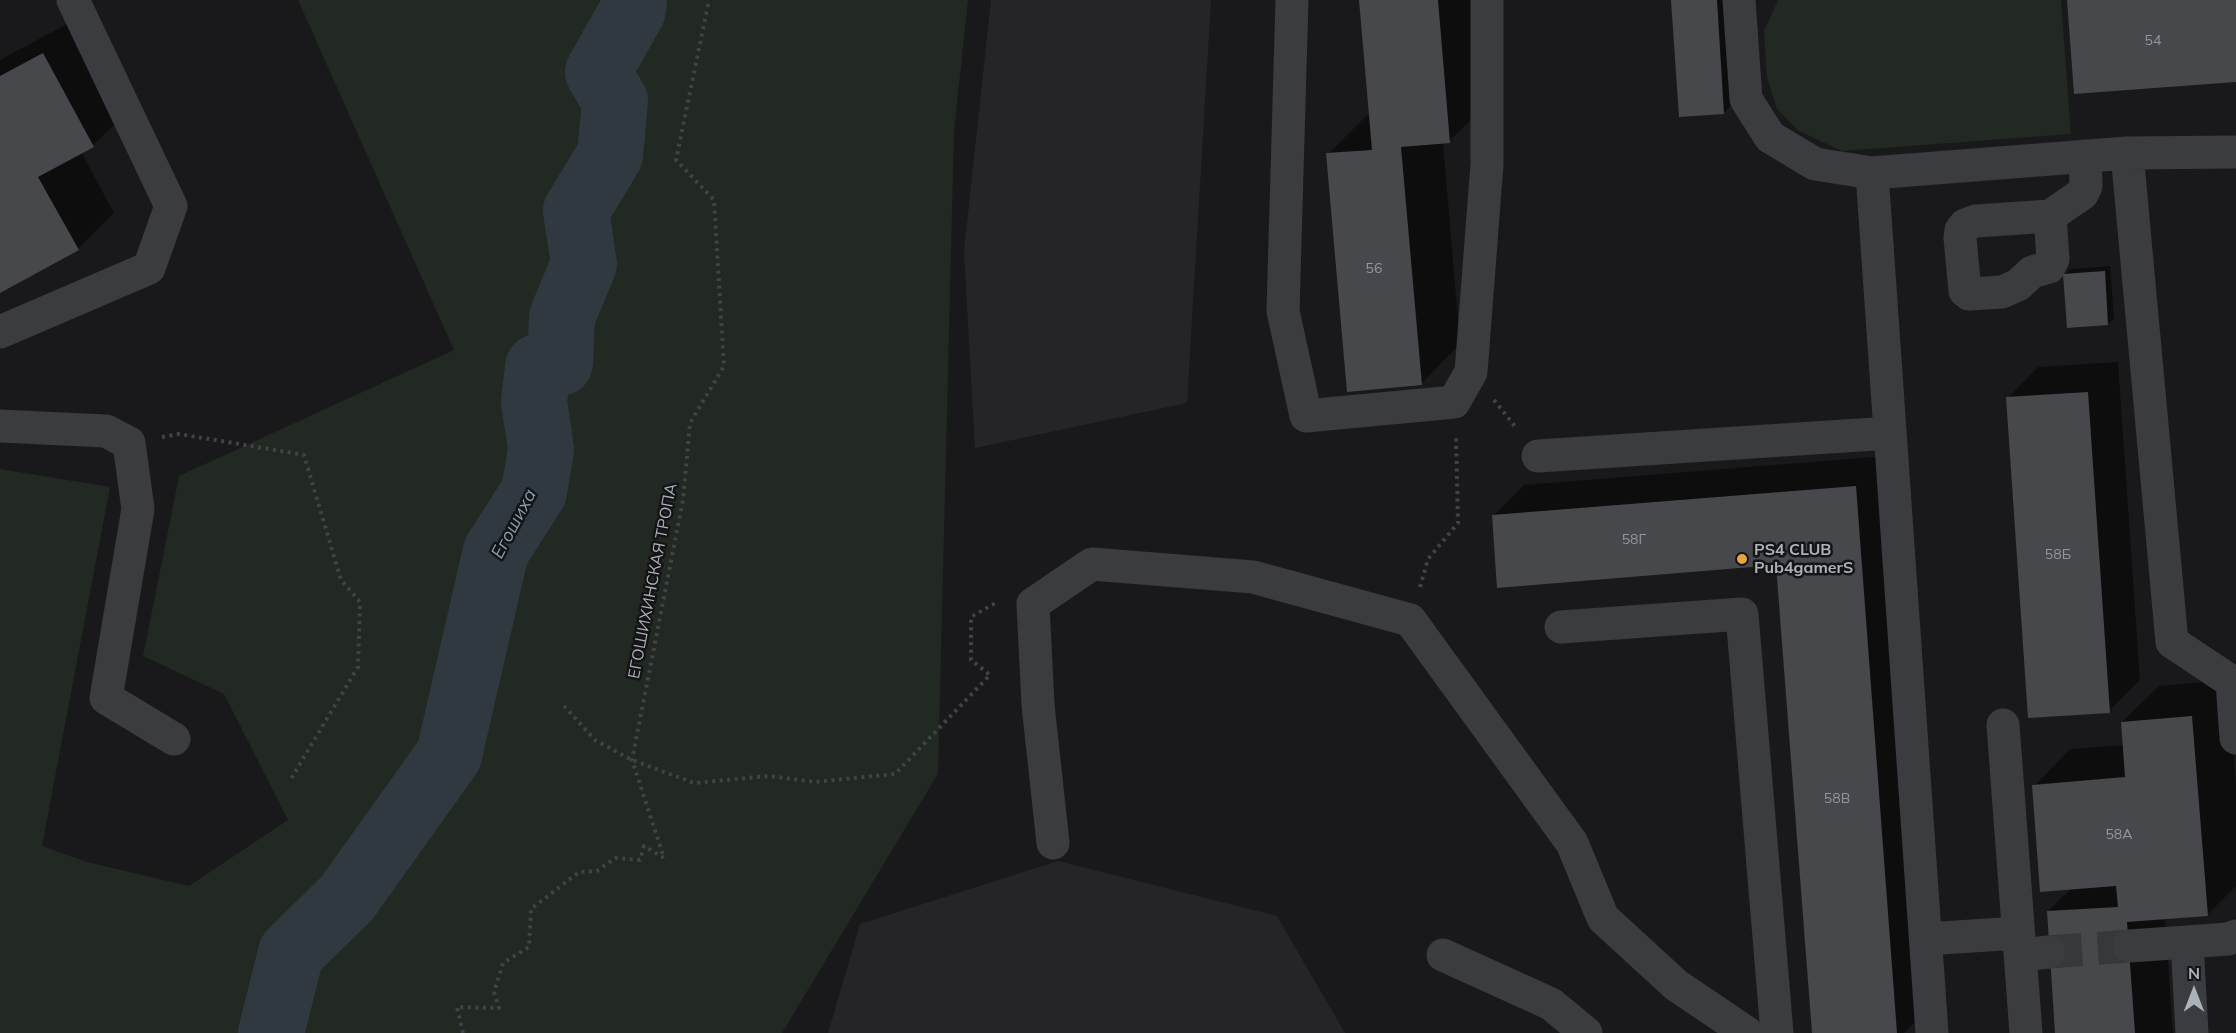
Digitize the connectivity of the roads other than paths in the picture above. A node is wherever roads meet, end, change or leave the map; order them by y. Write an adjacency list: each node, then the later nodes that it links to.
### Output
1 (74, 0): 10 (lane)
2 (1292, 0): 3 (lane)
3 (1487, 0)
4 (1739, 0): 8 (lane)
5 (2236, 152): 6 (lane)
6 (2127, 153): 7 (lane); 16 (lane)
7 (2085, 156): 8 (lane); 9 (lane)
8 (1872, 173): 12 (lane)
9 (2050, 216)
10 (0, 332)
11 (0, 426): 17 (lane)
12 (1890, 433): 13 (lane); 20 (lane)
13 (1538, 456)
14 (1561, 627): 27 (lane)
15 (2002, 725): 23 (lane)
16 (2236, 738)
17 (174, 739)
18 (1053, 843): 26 (lane)
19 (2236, 936): 21 (lane)
20 (1926, 939): 23 (lane); 28 (lane)
21 (2187, 942): 22 (lane); 30 (lane)
22 (2129, 946)
23 (2029, 947): 29 (lane)
24 (1443, 955): 25 (lane)
25 (1586, 1033)
26 (1747, 1033)
27 (1777, 1033)
28 (1932, 1033)
29 (2026, 1033)
30 (2192, 1033)

